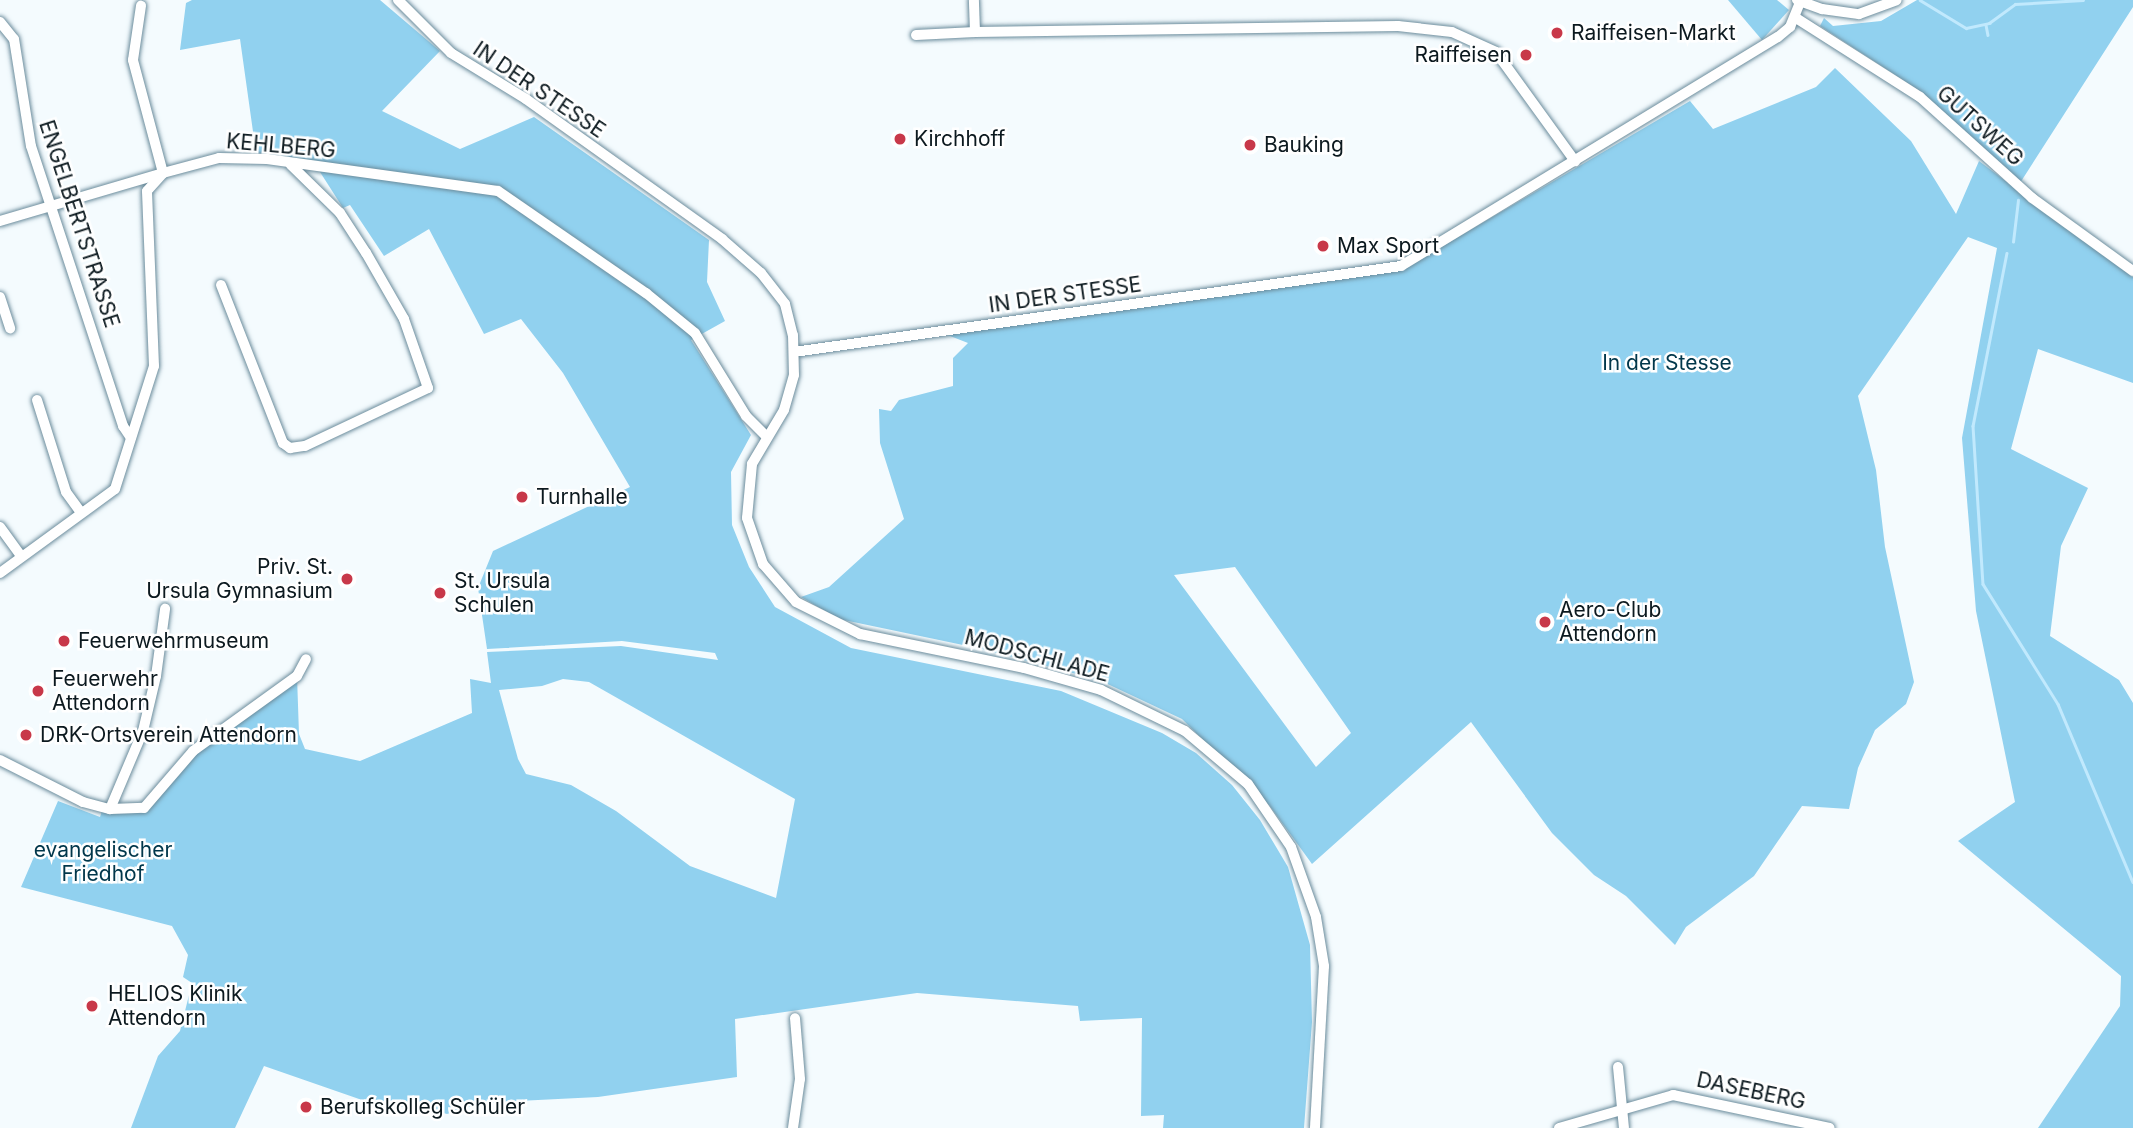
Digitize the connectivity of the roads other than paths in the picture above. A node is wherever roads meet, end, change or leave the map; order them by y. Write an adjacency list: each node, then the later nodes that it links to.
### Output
1 (398, 0): 19 (street, IN DER STESSE)
2 (974, 0): 8 (street)
3 (1897, 0): 4 (street)
4 (1799, 1): 6 (street)
5 (141, 6): 12 (street)
6 (1796, 18): 10 (street, IN DER STESSE); 15 (street, GUTSWEG)
7 (0, 22): 13 (street, ENGELBERTSTRASSE)
8 (975, 32): 9 (street); 10 (street)
9 (916, 35)
10 (1575, 161): 19 (street, IN DER STESSE)
11 (288, 163): 12 (street, KEHLBERG); 16 (street); 21 (street, KEHLBERG)
12 (163, 173): 13 (street, KEHLBERG); 22 (street)
13 (53, 204): 14 (street, KEHLBERG); 22 (street, ENGELBERTSTRASSE)
14 (0, 220)
15 (2133, 271)
16 (221, 285)
17 (0, 297): 18 (street)
18 (10, 328)
19 (794, 352): 21 (street, MODSCHLADE)
20 (37, 400): 23 (street)
21 (767, 437): 35 (street, MODSCHLADE)
22 (131, 438): 23 (street)
23 (81, 513): 25 (street)
24 (0, 527): 25 (street)
25 (21, 556): 26 (street)
26 (0, 573)
27 (164, 609): 30 (street)
28 (306, 659): 30 (street)
29 (0, 760): 30 (street)
30 (110, 809)
31 (795, 1017): 34 (street)
32 (1618, 1067): 33 (street)
33 (1624, 1113): 36 (street, DASEBERG); 37 (street); 38 (street, DASEBERG)
34 (793, 1128)
35 (1314, 1128)
36 (1559, 1128)
37 (1624, 1128)
38 (1830, 1128)

